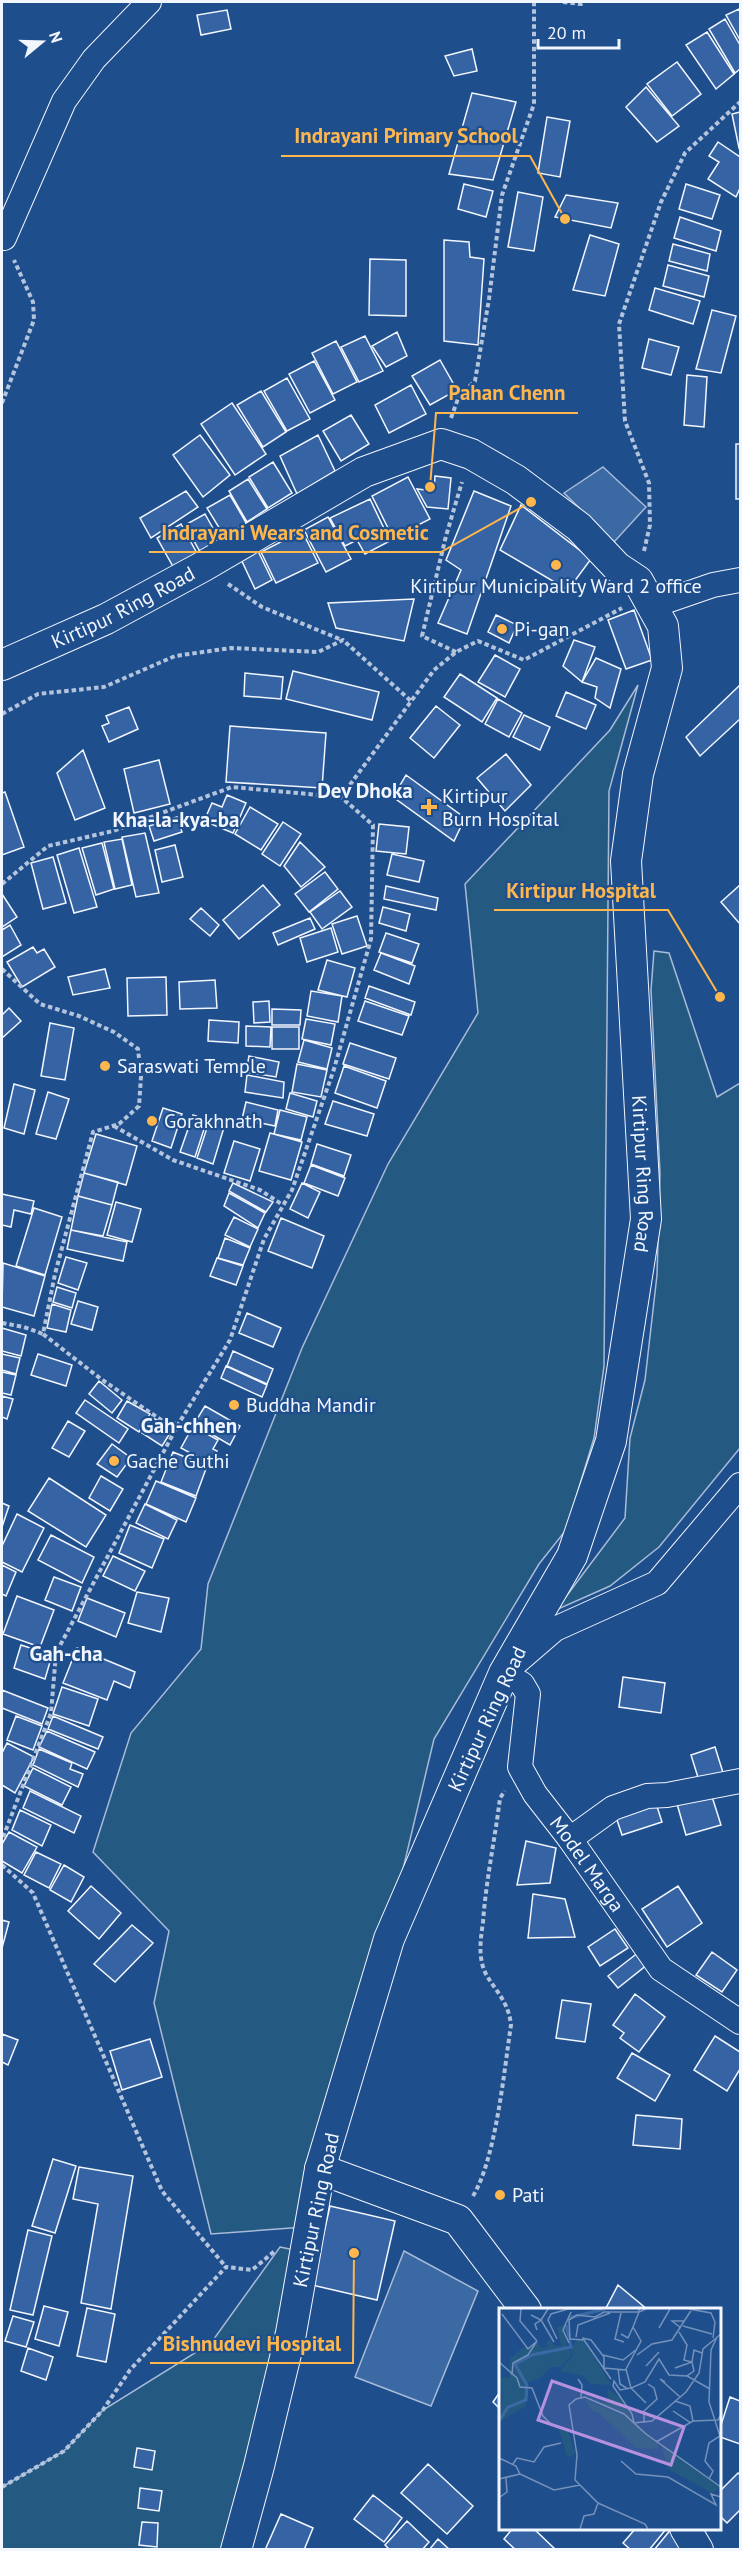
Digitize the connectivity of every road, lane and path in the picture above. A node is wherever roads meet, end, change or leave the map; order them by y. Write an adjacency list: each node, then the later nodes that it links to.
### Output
1 (149, 2): 6 (street)
2 (534, 2): 8 (path)
3 (563, 2): 4 (path)
4 (584, 2)
5 (741, 102): 12 (path)
6 (4, 238): 7 (path)
7 (2, 403)
8 (441, 444): 9 (street); 10 (street, Kirtipur Ring Road)
9 (471, 454): 12 (street); 14 (path)
10 (202, 567): 13 (path); 15 (street, Kirtipur Ring Road)
11 (741, 580): 12 (street)
12 (645, 594): 14 (path); 29 (street, Kirtipur Ring Road)
13 (343, 640): 16 (path); 17 (path)
14 (456, 651): 16 (path)
15 (2, 665)
16 (411, 701): 18 (path)
17 (2, 714)
18 (341, 797): 19 (path); 22 (path)
19 (2, 884)
20 (2, 969): 21 (path)
21 (114, 1126): 22 (path); 24 (path)
22 (283, 1205): 25 (path)
23 (2, 1323): 24 (path)
24 (43, 1334): 25 (path)
25 (179, 1423): 33 (path)
26 (741, 1485): 28 (street)
27 (741, 1508): 28 (street)
28 (657, 1583): 29 (street)
29 (504, 1673): 30 (street); 36 (street, Kirtipur Ring Road)
30 (520, 1767): 32 (street, Model Marga); 37 (path)
31 (741, 1781): 32 (street)
32 (570, 1839): 35 (street, Model Marga)
33 (2, 1840)
34 (2, 1865): 39 (path)
35 (741, 2022)
36 (320, 2169): 37 (street); 38 (street, Kirtipur Ring Road)
37 (458, 2220): 40 (street)
38 (306, 2245): 39 (path); 43 (street, Kirtipur Ring Road)
39 (226, 2268): 41 (path)
40 (524, 2308)
41 (2, 2487)
42 (687, 2530): 44 (street)
43 (236, 2550)
44 (698, 2550)

